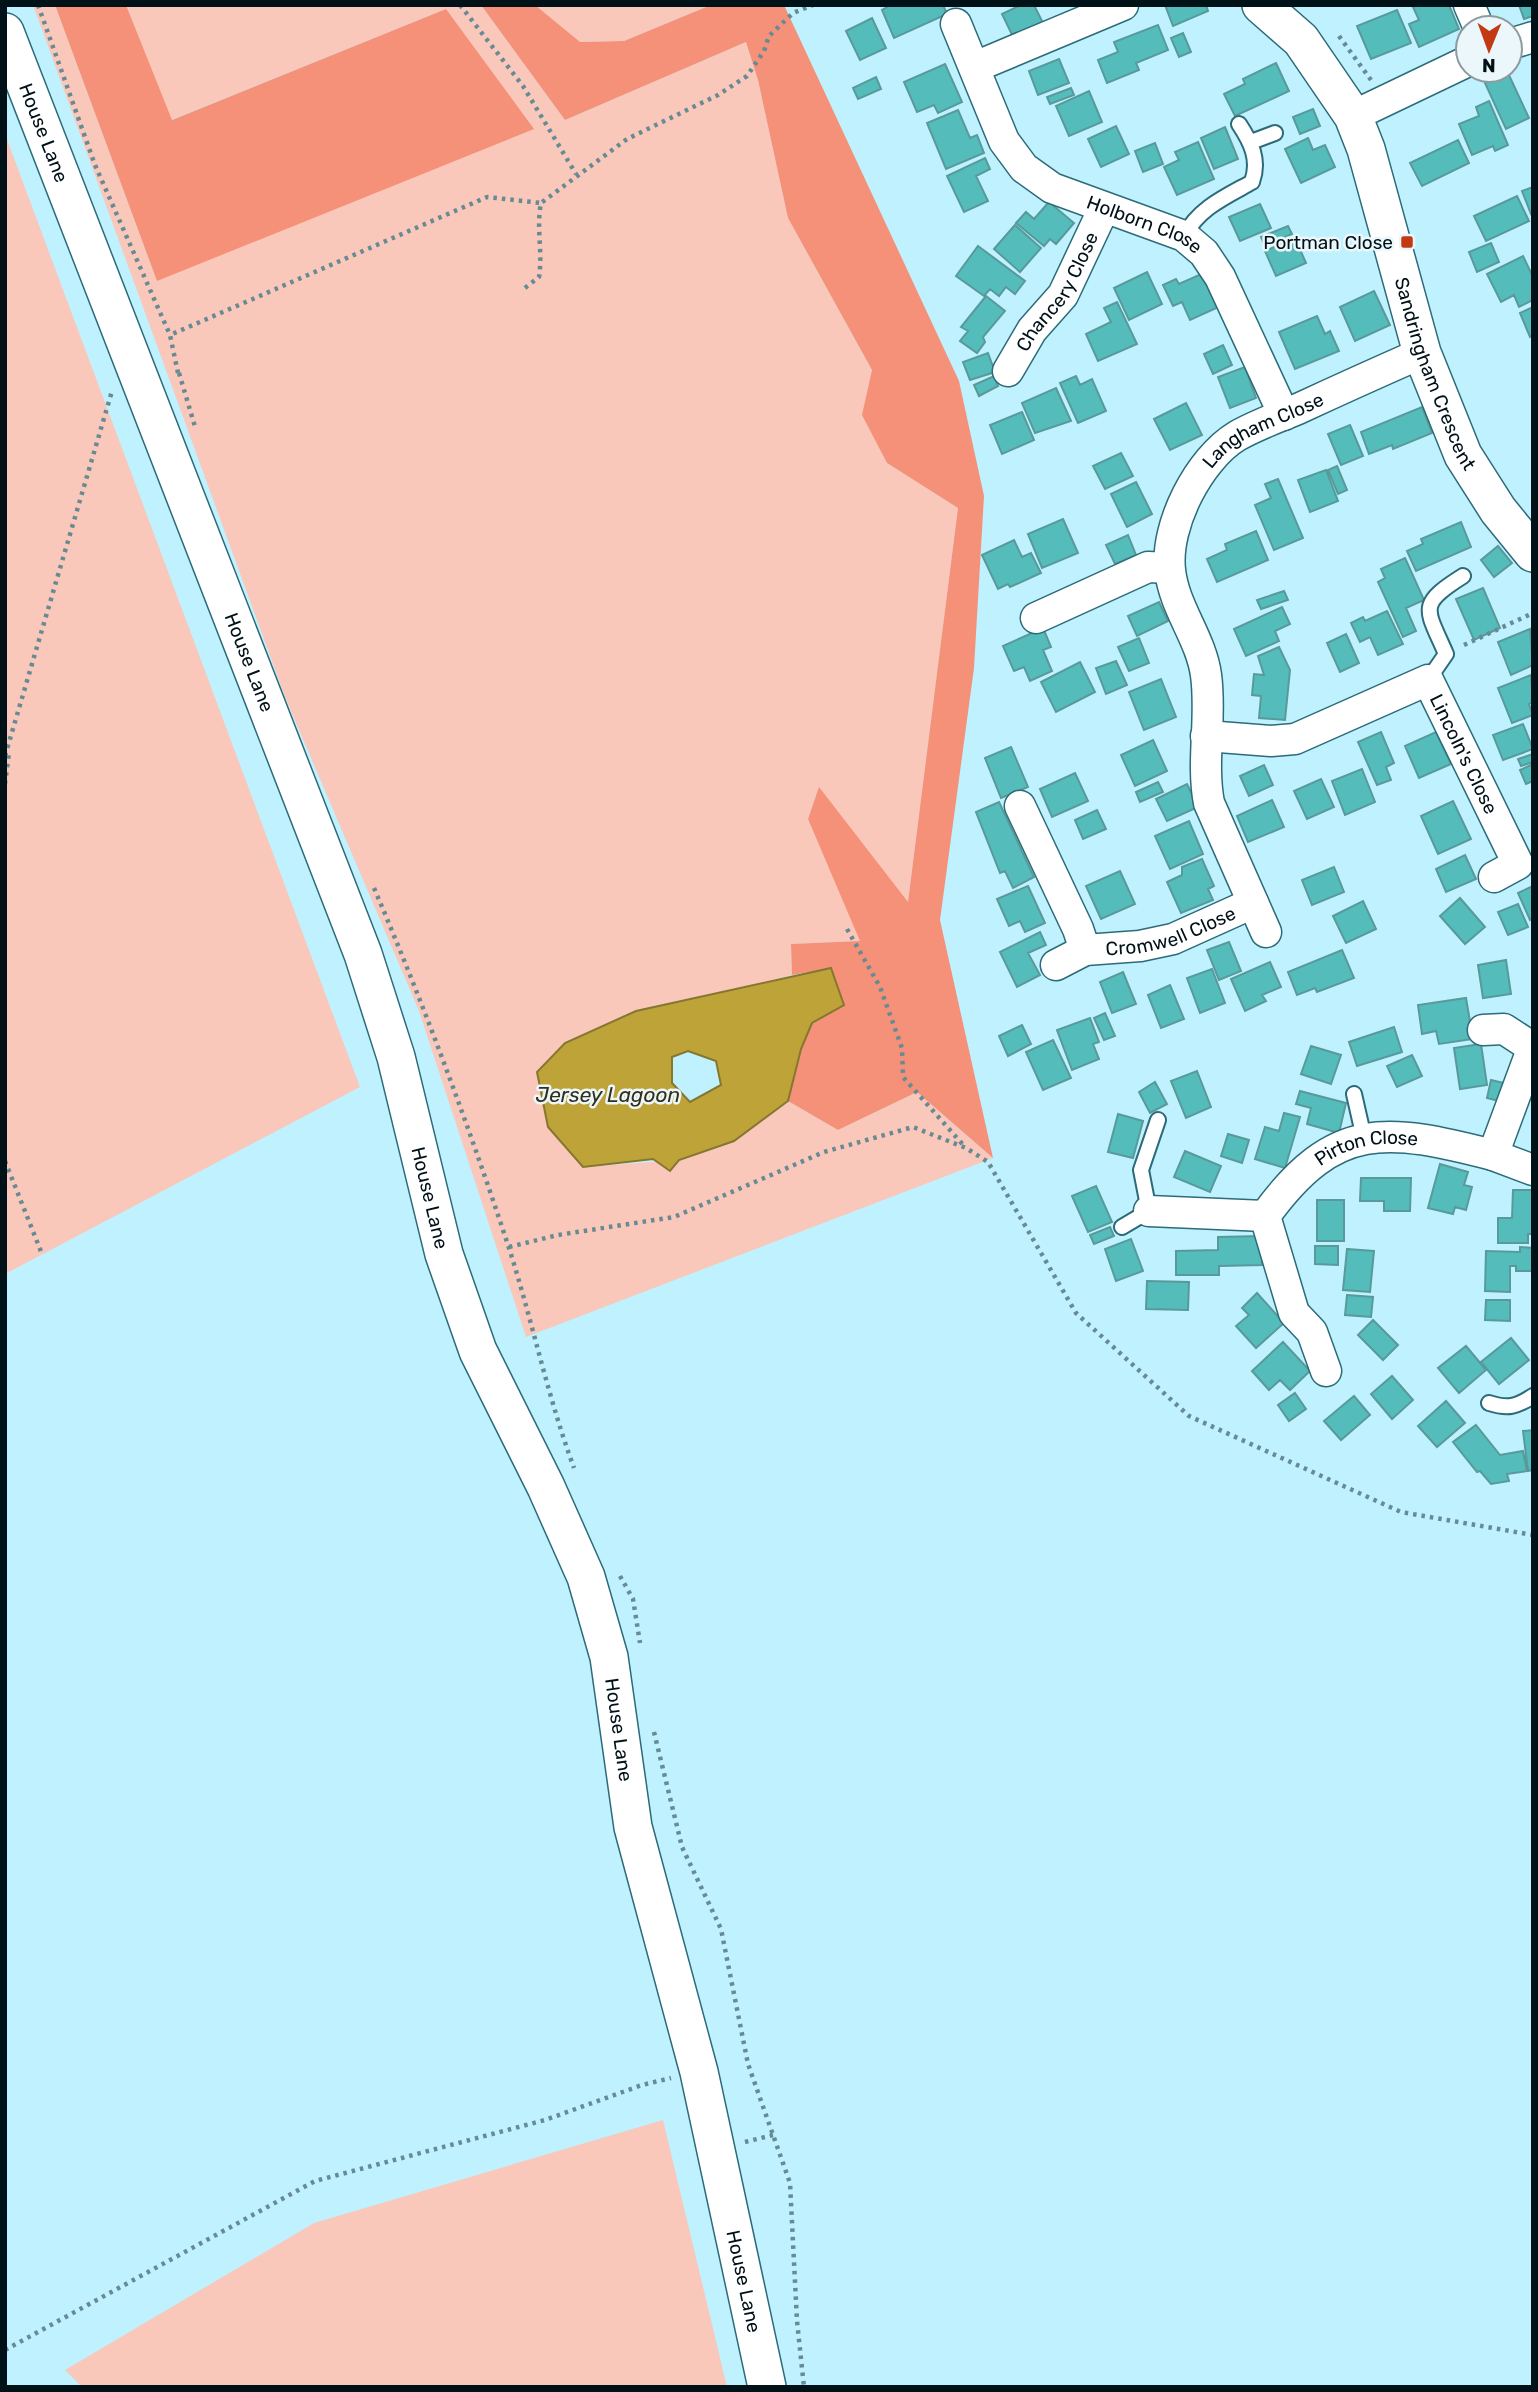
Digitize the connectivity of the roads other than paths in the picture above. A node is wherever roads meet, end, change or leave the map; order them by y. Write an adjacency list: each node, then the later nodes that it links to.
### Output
1 (1124, 5): 5 (street)
2 (1261, 5): 7 (street, Sandringham Crescent)
3 (956, 24): 5 (street, Holborn Close)
4 (5, 32): 40 (street, House Lane)
5 (975, 67): 11 (street, Holborn Close)
6 (1454, 68): 7 (street)
7 (1353, 116): 13 (street, Sandringham Crescent)
8 (1239, 124): 10 (lane)
9 (1275, 133): 10 (lane)
10 (1251, 142): 12 (lane)
11 (1104, 208): 12 (street, Holborn Close); 14 (street, Chancery Close)
12 (1184, 236): 15 (street, Holborn Close)
13 (1422, 353): 15 (street, Langham Close); 16 (street, Sandringham Crescent)
14 (1008, 371)
15 (1284, 415): 17 (street, Langham Close)
16 (1533, 553)
17 (1169, 568): 19 (street); 21 (street, Langham Close)
18 (1463, 576): 20 (lane)
19 (1037, 618)
20 (1427, 680): 21 (street, Lincoln's Close); 23 (street, Lincoln's Close)
21 (1206, 736): 24 (street, Langham Close)
22 (1020, 806): 26 (street, Cromwell Close)
23 (1494, 877)
24 (1252, 903): 25 (street, Langham Close); 26 (street, Cromwell Close)
25 (1265, 932)
26 (1085, 950): 27 (street, Cromwell Close)
27 (1056, 965)
28 (1483, 1030): 32 (street)
29 (1354, 1094): 31 (lane)
30 (1157, 1120): 34 (lane)
31 (1364, 1138): 32 (street, Pirton Close); 35 (street, Pirton Close)
32 (1493, 1155): 33 (street, Pirton Close)
33 (1533, 1170)
34 (1149, 1211): 35 (street); 36 (lane)
35 (1265, 1216): 37 (street)
36 (1122, 1227)
37 (1326, 1371)
38 (1533, 1396): 39 (lane)
39 (1489, 1404)
40 (767, 2387)

